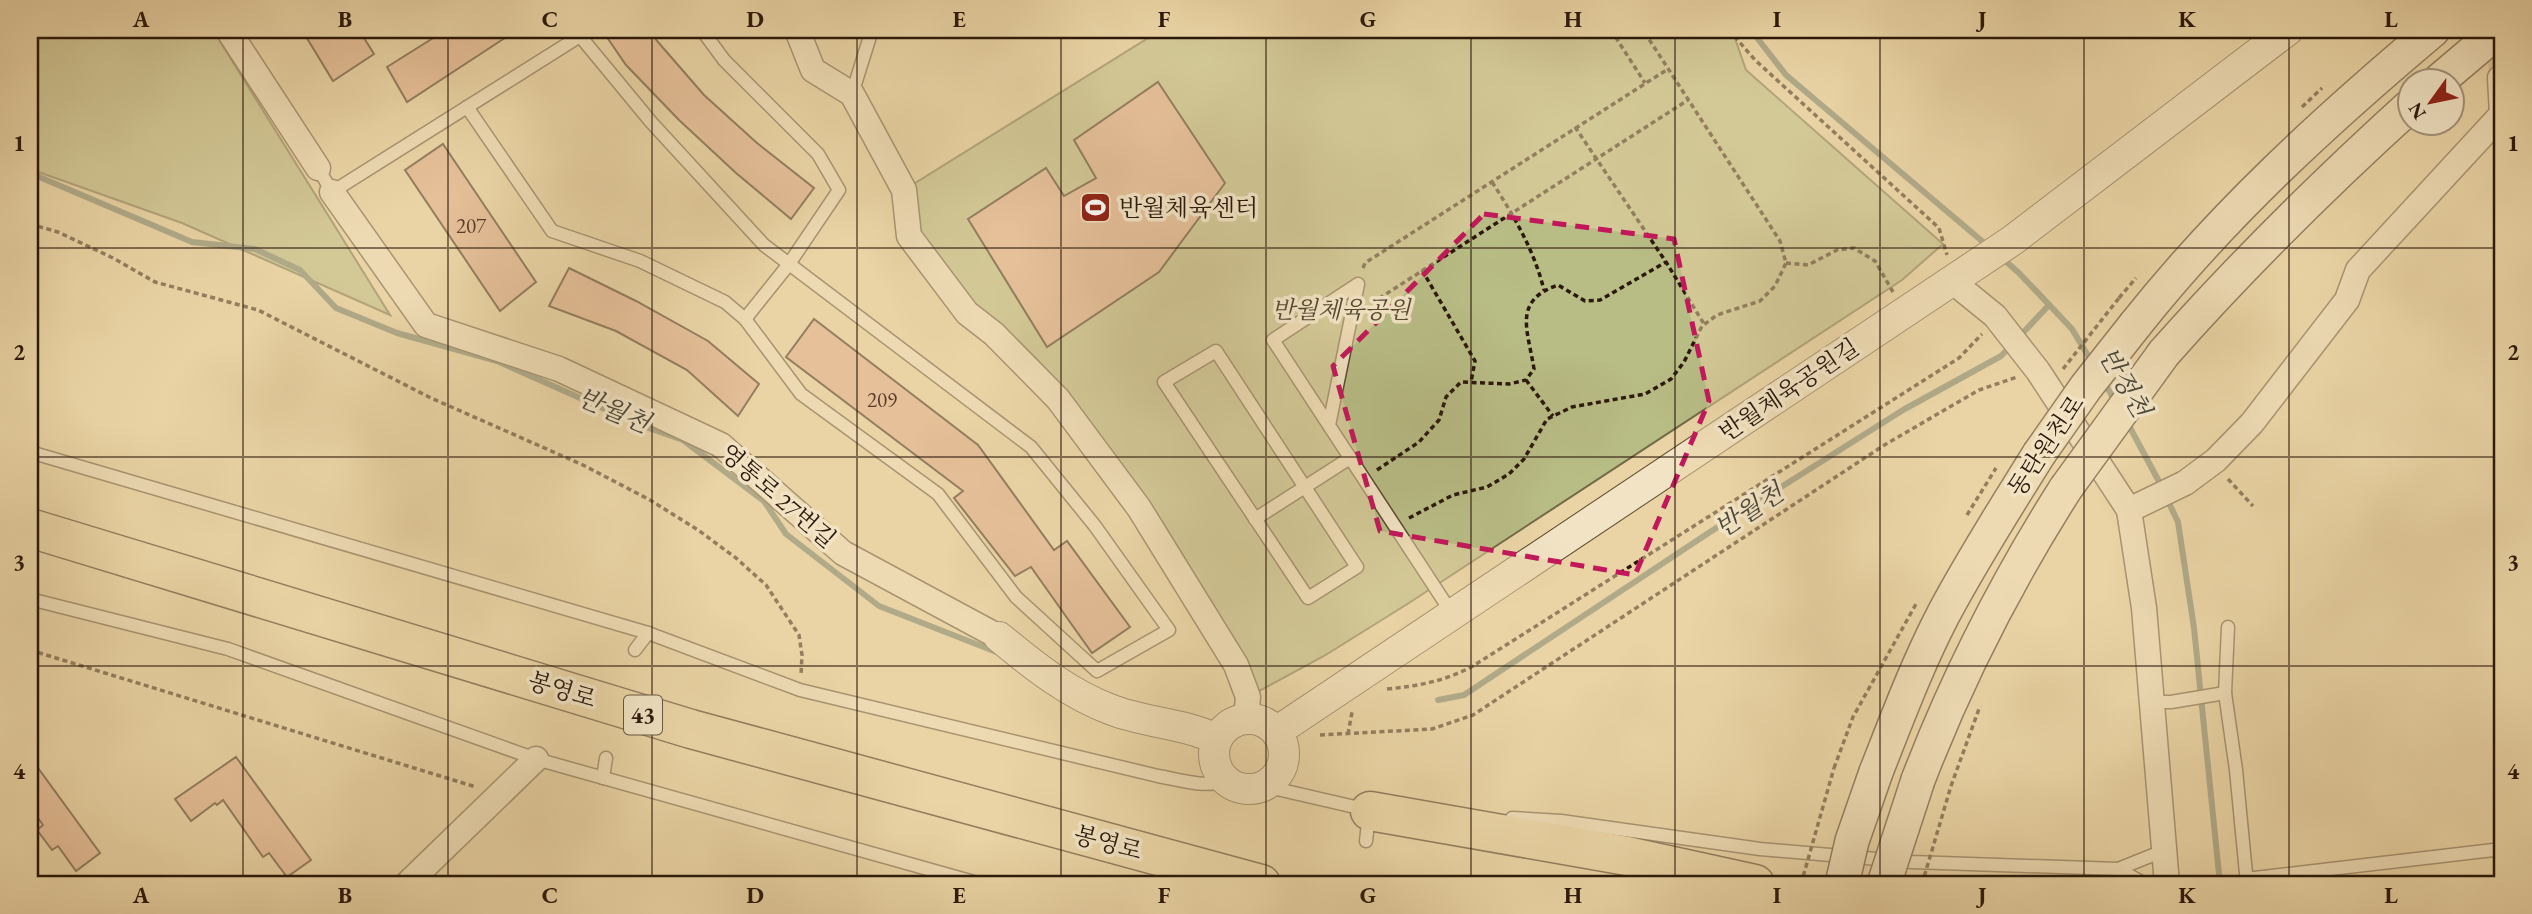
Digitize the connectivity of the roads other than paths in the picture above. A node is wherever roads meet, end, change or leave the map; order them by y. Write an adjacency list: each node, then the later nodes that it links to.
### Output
1 (228, 30): 15 (street)
2 (702, 30): 17 (lane)
3 (797, 30): 11 (street)
4 (872, 30): 11 (lane)
5 (2288, 30): 18 (street, 반월체육공원길)
6 (2433, 30): 54 (main road, 동탄원천로, bridge)
7 (2499, 30): 9 (main road)
8 (578, 33): 12 (lane); 17 (lane)
9 (2457, 66)
10 (2500, 78): 13 (street)
11 (852, 94): 35 (street)
12 (467, 107): 16 (lane); 19 (lane)
13 (2502, 114): 24 (street)
14 (2396, 119): 55 (main road, 동탄원천로, bridge)
15 (318, 168): 16 (lane)
16 (332, 192): 31 (street, 영통로 27번길)
17 (789, 264): 19 (lane); 19 (lane)
18 (1959, 275): 24 (street); 28 (street, 반월체육공원길)
19 (745, 319)
20 (1329, 425): 20 (lane); 22 (lane)
21 (30, 452): 30 (lane)
22 (1350, 458): 23 (lane); 28 (lane)
23 (1306, 486): 25 (lane); 25 (lane); 25 (lane)
24 (2135, 508): 34 (street)
25 (1255, 519)
26 (30, 528): 53 (highway, 봉영로 / 43)
27 (30, 599): 39 (lane)
28 (1453, 615): 36 (street, 반월체육공원길)
29 (2228, 627): 33 (lane)
30 (648, 633): 32 (lane); 41 (lane)
31 (999, 638): 37 (street)
32 (635, 650)
33 (2220, 694): 34 (lane); 50 (lane)
34 (2161, 702): 47 (street)
35 (1246, 719): 36 (street); 37 (street)
36 (1276, 732): 42 (street)
37 (1216, 739): 41 (street)
38 (606, 758): 40 (lane)
39 (536, 759): 40 (lane); 51 (street)
40 (603, 778): 52 (lane)
41 (1226, 781): 42 (street)
42 (1264, 786): 45 (lane)
43 (1479, 817): 45 (lane)
44 (1493, 817): 48 (lane)
45 (1368, 826): 48 (highway)
46 (2502, 849): 50 (lane)
47 (2163, 850): 49 (lane); 57 (street)
48 (1757, 867): 49 (lane)
49 (2118, 869): 56 (lane)
50 (2247, 881)
51 (407, 884)
52 (981, 884)
53 (1261, 884)
54 (1842, 884)
55 (1884, 884)
56 (2145, 884)
57 (2167, 884)

